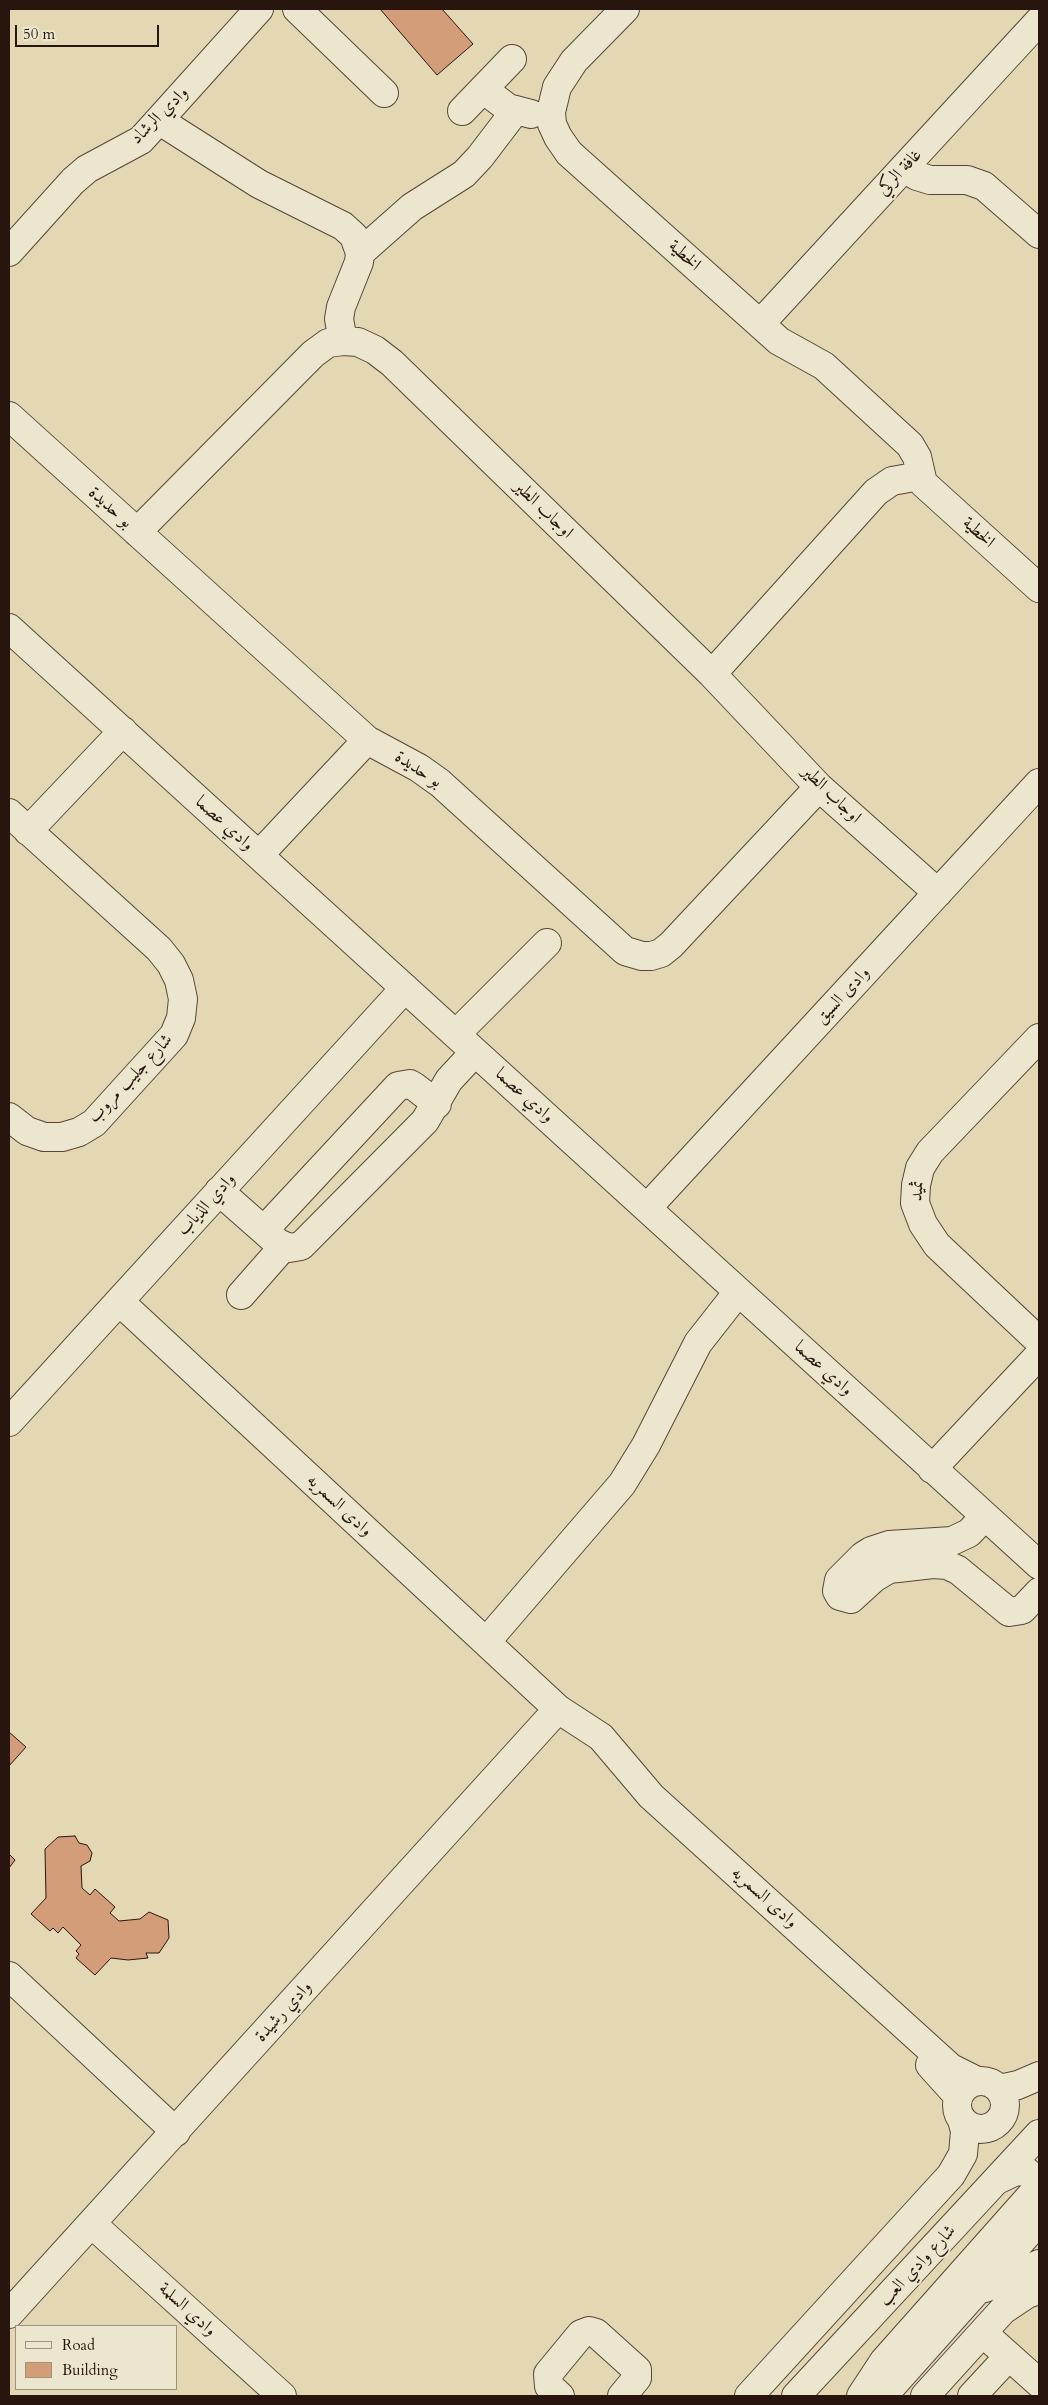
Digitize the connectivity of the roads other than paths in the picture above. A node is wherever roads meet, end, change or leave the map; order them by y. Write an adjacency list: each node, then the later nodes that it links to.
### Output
1 (259, 9): 11 (street, وادي الرشاد)
2 (625, 9): 10 (street, الخطية)
3 (309, 13): 7 (street)
4 (1039, 22): 12 (street, غافة الركي)
5 (512, 59): 6 (street)
6 (483, 89): 8 (street); 9 (street)
7 (384, 93)
8 (462, 111)
9 (515, 111): 10 (street); 15 (street)
10 (551, 112): 16 (street, الخطية)
11 (160, 121): 14 (street, وادي الرشاد); 15 (street)
12 (905, 168): 13 (street); 16 (street, غافة الركي)
13 (1039, 234)
14 (9, 252)
15 (360, 253): 17 (street)
16 (760, 324): 19 (street, الخطية)
17 (342, 341): 20 (street); 23 (street, اوجاب الطير)
18 (9, 416): 20 (street, بو حديدة)
19 (920, 476): 21 (street, الخطية); 23 (street)
20 (137, 532): 25 (street, بو حديدة)
21 (1039, 588)
22 (9, 628): 24 (street, وادي عصما)
23 (712, 674): 27 (street, اوجاب الطير)
24 (123, 731): 28 (street, شارع جليب مروب); 29 (street, وادي عصما)
25 (367, 740): 27 (street, بو حديدة); 29 (street)
26 (1039, 783): 30 (street, وادى السيق)
27 (819, 787): 30 (street, اوجاب الطير)
28 (19, 822): 36 (street, شارع جليب مروب)
29 (259, 856): 32 (street, وادي عصما)
30 (938, 893): 38 (street, وادى السيق)
31 (547, 943): 34 (street)
32 (405, 988): 34 (street, وادي عصما); 37 (street, وادي الذياب)
33 (1039, 1038): 43 (street, ثميد)
34 (466, 1043): 35 (street); 38 (street, وادي عصما)
35 (437, 1104): 39 (street); 39 (street)
36 (9, 1117)
37 (219, 1191): 39 (street); 42 (street, وادي الذياب)
38 (647, 1208): 40 (street, وادي عصما)
39 (274, 1238): 41 (street)
40 (738, 1292): 46 (street, وادي عصما); 50 (street)
41 (241, 1295)
42 (120, 1302): 45 (street, وادي الذياب); 50 (street, وادى السمريه)
43 (1039, 1342)
44 (1039, 1355): 46 (street)
45 (9, 1422)
46 (932, 1469): 47 (street, وادي عصما)
47 (986, 1516): 48 (street, وادي عصما); 49 (street)
48 (1039, 1565)
49 (1039, 1592)
50 (486, 1642): 51 (street, وادى السمريه)
51 (558, 1709): 54 (street, وادى السمريه); 55 (street, وادي رشيدة)
52 (9, 1976): 55 (street)
53 (1039, 2076): 54 (street)
54 (974, 2096): 60 (street)
55 (176, 2132): 59 (street, وادي رشيدة)
56 (1039, 2135): 57 (street, شارع وادي العب)
57 (997, 2180): 64 (street, شارع وادي العب); 74 (street)
58 (1039, 2221): 63 (street)
59 (92, 2224): 65 (street, وادي رشيدة); 69 (street, وادي السلمة)
60 (903, 2227): 64 (street); 72 (street)
61 (1039, 2264): 63 (street)
62 (1039, 2290): 66 (street)
63 (974, 2293): 75 (street)
64 (891, 2296): 73 (street, شارع وادي العب)
65 (9, 2314)
66 (983, 2333): 67 (street); 76 (street)
67 (1009, 2356): 68 (street); 77 (street)
68 (1039, 2383)
69 (282, 2396)
70 (560, 2396): 71 (street)
71 (622, 2396)
72 (749, 2396)
73 (796, 2396)
74 (861, 2396)
75 (883, 2396)
76 (925, 2396)
77 (972, 2396)

